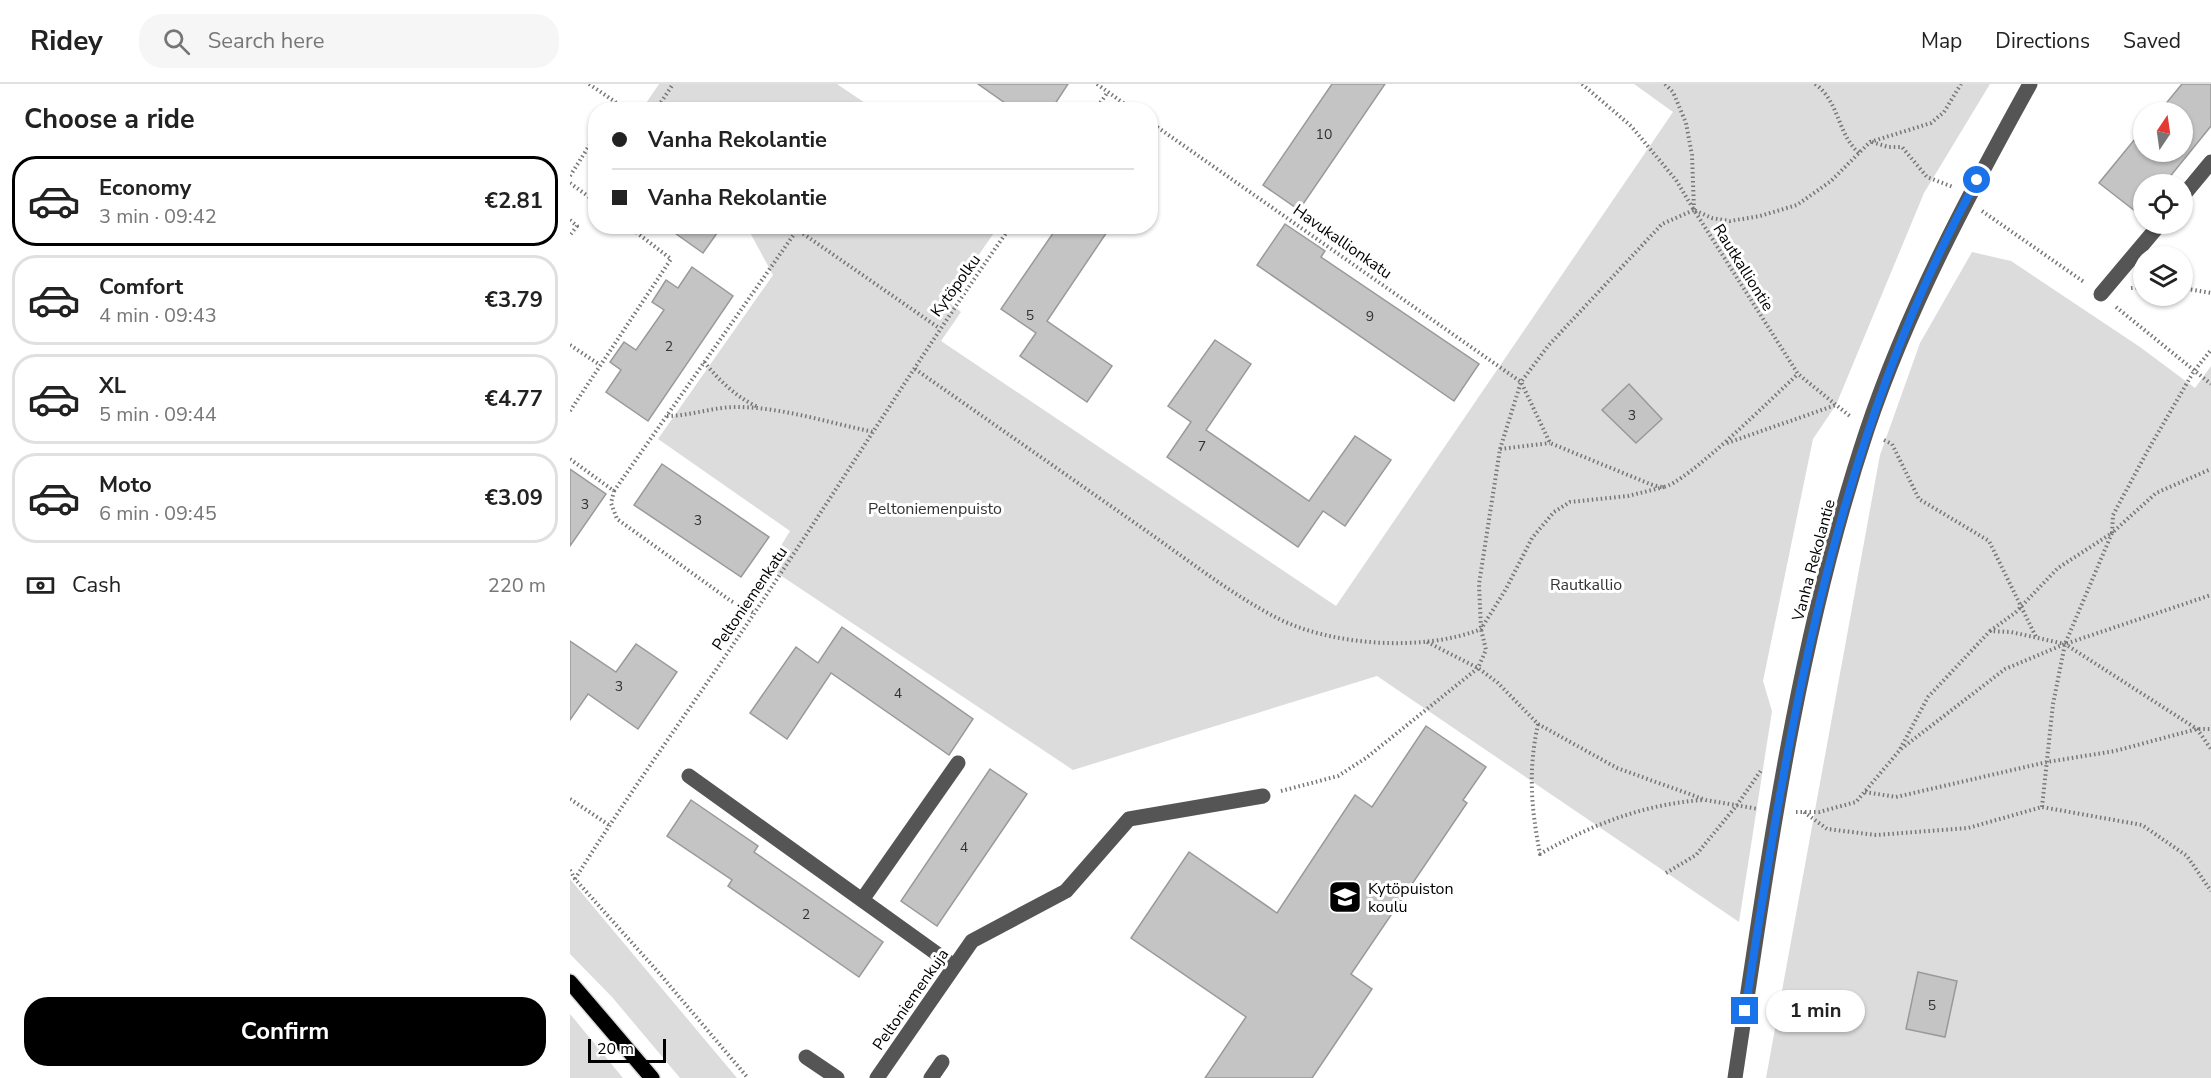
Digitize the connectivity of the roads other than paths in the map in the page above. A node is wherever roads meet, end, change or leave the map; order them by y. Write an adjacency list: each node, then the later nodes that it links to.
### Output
1 (2030, 84): 18 (street, Vanha Rekolantie)
2 (2211, 162): 3 (street)
3 (2193, 184)
4 (2152, 234): 5 (street)
5 (2101, 294)
6 (958, 763): 9 (street)
7 (689, 776): 9 (street)
8 (1263, 796): 10 (street, Peltoniemenkuja)
9 (862, 900): 10 (street)
10 (954, 966): 16 (street, Peltoniemenkuja)
11 (573, 987): 14 (main road)
12 (806, 1057): 15 (street)
13 (942, 1062): 17 (street)
14 (652, 1078)
15 (837, 1078)
16 (877, 1078)
17 (931, 1078)
18 (1735, 1078)

